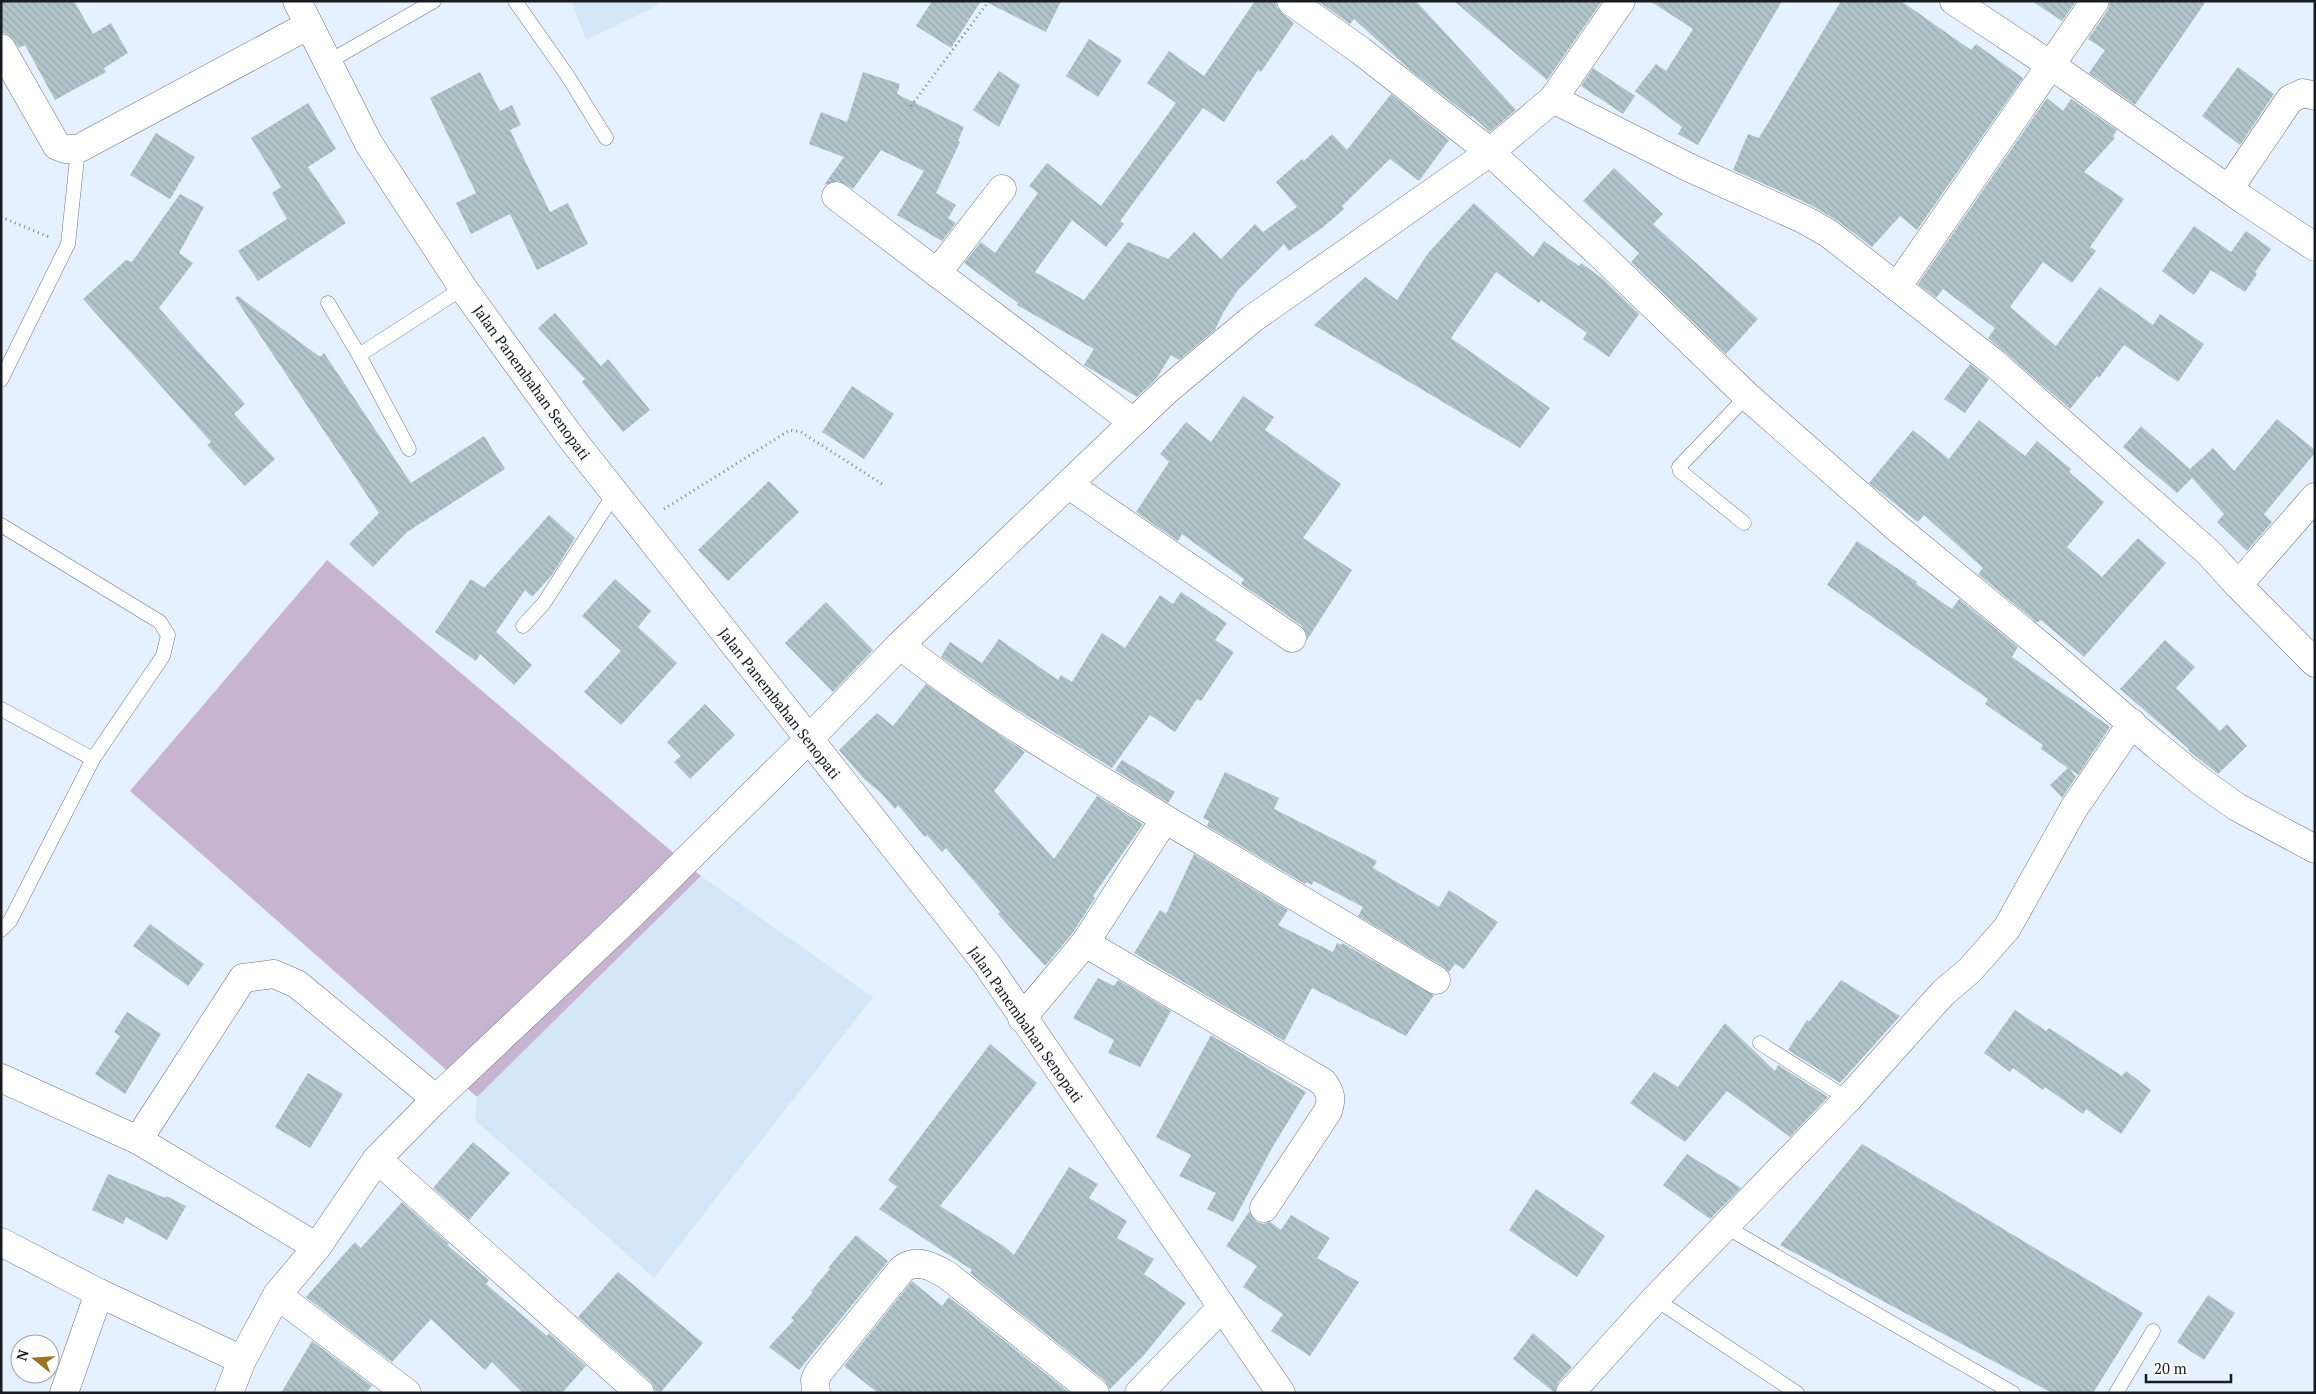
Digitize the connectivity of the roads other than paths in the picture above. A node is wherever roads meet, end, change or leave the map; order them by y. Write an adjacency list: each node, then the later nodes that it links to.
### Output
1 (434, 1): 9 (lane)
2 (515, 1): 13 (lane)
3 (1291, 1): 15 (street)
4 (1621, 1): 12 (street)
5 (1954, 1): 10 (street)
6 (2095, 1): 10 (street)
7 (303, 13): 9 (street, Jalan Panembahan Senopati); 14 (street)
8 (1, 48): 14 (street)
9 (328, 62): 22 (street, Jalan Panembahan Senopati)
10 (2052, 66): 17 (street); 21 (street)
11 (2315, 96): 17 (street)
12 (1553, 99): 15 (street); 21 (street)
13 (606, 138)
14 (78, 149): 25 (lane)
15 (1490, 152): 26 (street); 27 (street)
16 (1002, 189): 20 (street)
17 (2229, 189): 19 (street)
18 (836, 196): 20 (street)
19 (2315, 247)
20 (937, 273): 27 (street)
21 (1897, 287): 34 (street)
22 (464, 288): 24 (lane); 30 (street, Jalan Panembahan Senopati)
23 (328, 303): 24 (lane)
24 (359, 355): 28 (lane)
25 (1, 380)
26 (1747, 396): 32 (lane); 40 (street)
27 (1133, 422): 29 (street)
28 (409, 449)
29 (1069, 485): 36 (street); 37 (street)
30 (615, 493): 35 (lane); 41 (street, Jalan Panembahan Senopati)
31 (2315, 497): 34 (street)
32 (1744, 523)
33 (1, 525): 42 (lane)
34 (2238, 585): 38 (street)
35 (523, 626)
36 (1292, 638)
37 (900, 645): 41 (street); 43 (street)
38 (2315, 663)
39 (1, 709): 42 (lane)
40 (2132, 723): 44 (street); 52 (street)
41 (808, 740): 48 (street, Jalan Panembahan Senopati); 51 (street)
42 (93, 759): 45 (lane)
43 (1165, 819): 46 (street); 47 (street)
44 (2315, 849)
45 (1, 930)
46 (1085, 943): 48 (street); 55 (street)
47 (1436, 980)
48 (1022, 1018): 62 (street, Jalan Panembahan Senopati)
49 (1760, 1043): 52 (lane)
50 (1, 1078): 53 (street)
51 (436, 1099): 53 (street); 54 (street)
52 (1848, 1099): 56 (street)
53 (138, 1140): 58 (street)
54 (377, 1159): 58 (street); 68 (street)
55 (1264, 1208)
56 (1726, 1227): 61 (street); 75 (lane)
57 (1, 1242): 59 (street)
58 (317, 1248): 60 (street)
59 (99, 1293): 64 (street); 65 (street)
60 (277, 1295): 64 (street); 67 (street)
61 (1655, 1299): 73 (street); 74 (lane)
62 (1222, 1307): 71 (street); 72 (street, Jalan Panembahan Senopati)
63 (2153, 1331): 76 (lane)
64 (242, 1360): 66 (street)
65 (64, 1393)
66 (228, 1393)
67 (407, 1393)
68 (640, 1393)
69 (816, 1393): 70 (street)
70 (1095, 1393)
71 (1139, 1393)
72 (1281, 1393)
73 (1570, 1393)
74 (1797, 1393)
75 (2013, 1393)
76 (2116, 1393)

